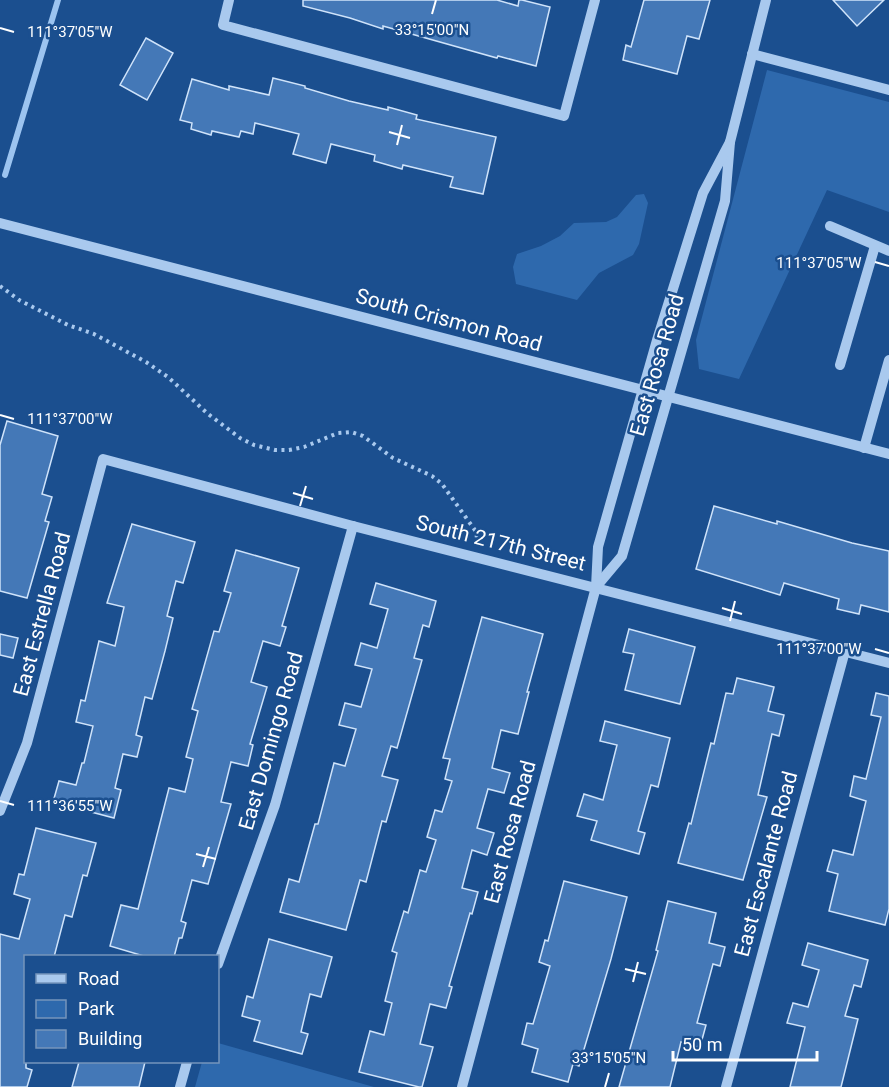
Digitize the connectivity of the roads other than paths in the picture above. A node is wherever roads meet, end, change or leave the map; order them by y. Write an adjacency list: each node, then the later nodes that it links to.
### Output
1 (230, 0): 2 (street)
2 (595, 0)
3 (766, 0): 4 (street, East Rosa Road)
4 (752, 54): 5 (street); 6 (street, East Rosa Road)
5 (889, 90)
6 (730, 142): 13 (street, East Rosa Road); 14 (street, East Rosa Road)
7 (0, 223): 13 (street, South Crismon Road)
8 (830, 226): 9 (street)
9 (875, 246): 10 (street); 12 (street)
10 (889, 251)
11 (889, 360): 15 (street)
12 (840, 365)
13 (643, 390): 14 (street, South Crismon Road); 19 (street, East Rosa Road)
14 (667, 397): 15 (street, South Crismon Road); 19 (street, East Rosa Road)
15 (864, 448): 16 (street, South Crismon Road)
16 (889, 454)
17 (104, 459): 18 (street, South 217th Street); 22 (street, East Estrella Road)
18 (353, 526): 19 (street, South 217th Street); 23 (street, East Domingo Road)
19 (596, 587): 20 (street, South 217th Street); 26 (street, East Rosa Road)
20 (844, 651): 21 (street, South 217th Street); 27 (street, East Escalante Road)
21 (889, 663)
22 (0, 811)
23 (219, 961)
24 (187, 1063): 25 (street)
25 (180, 1087)
26 (462, 1087)
27 (726, 1087)

